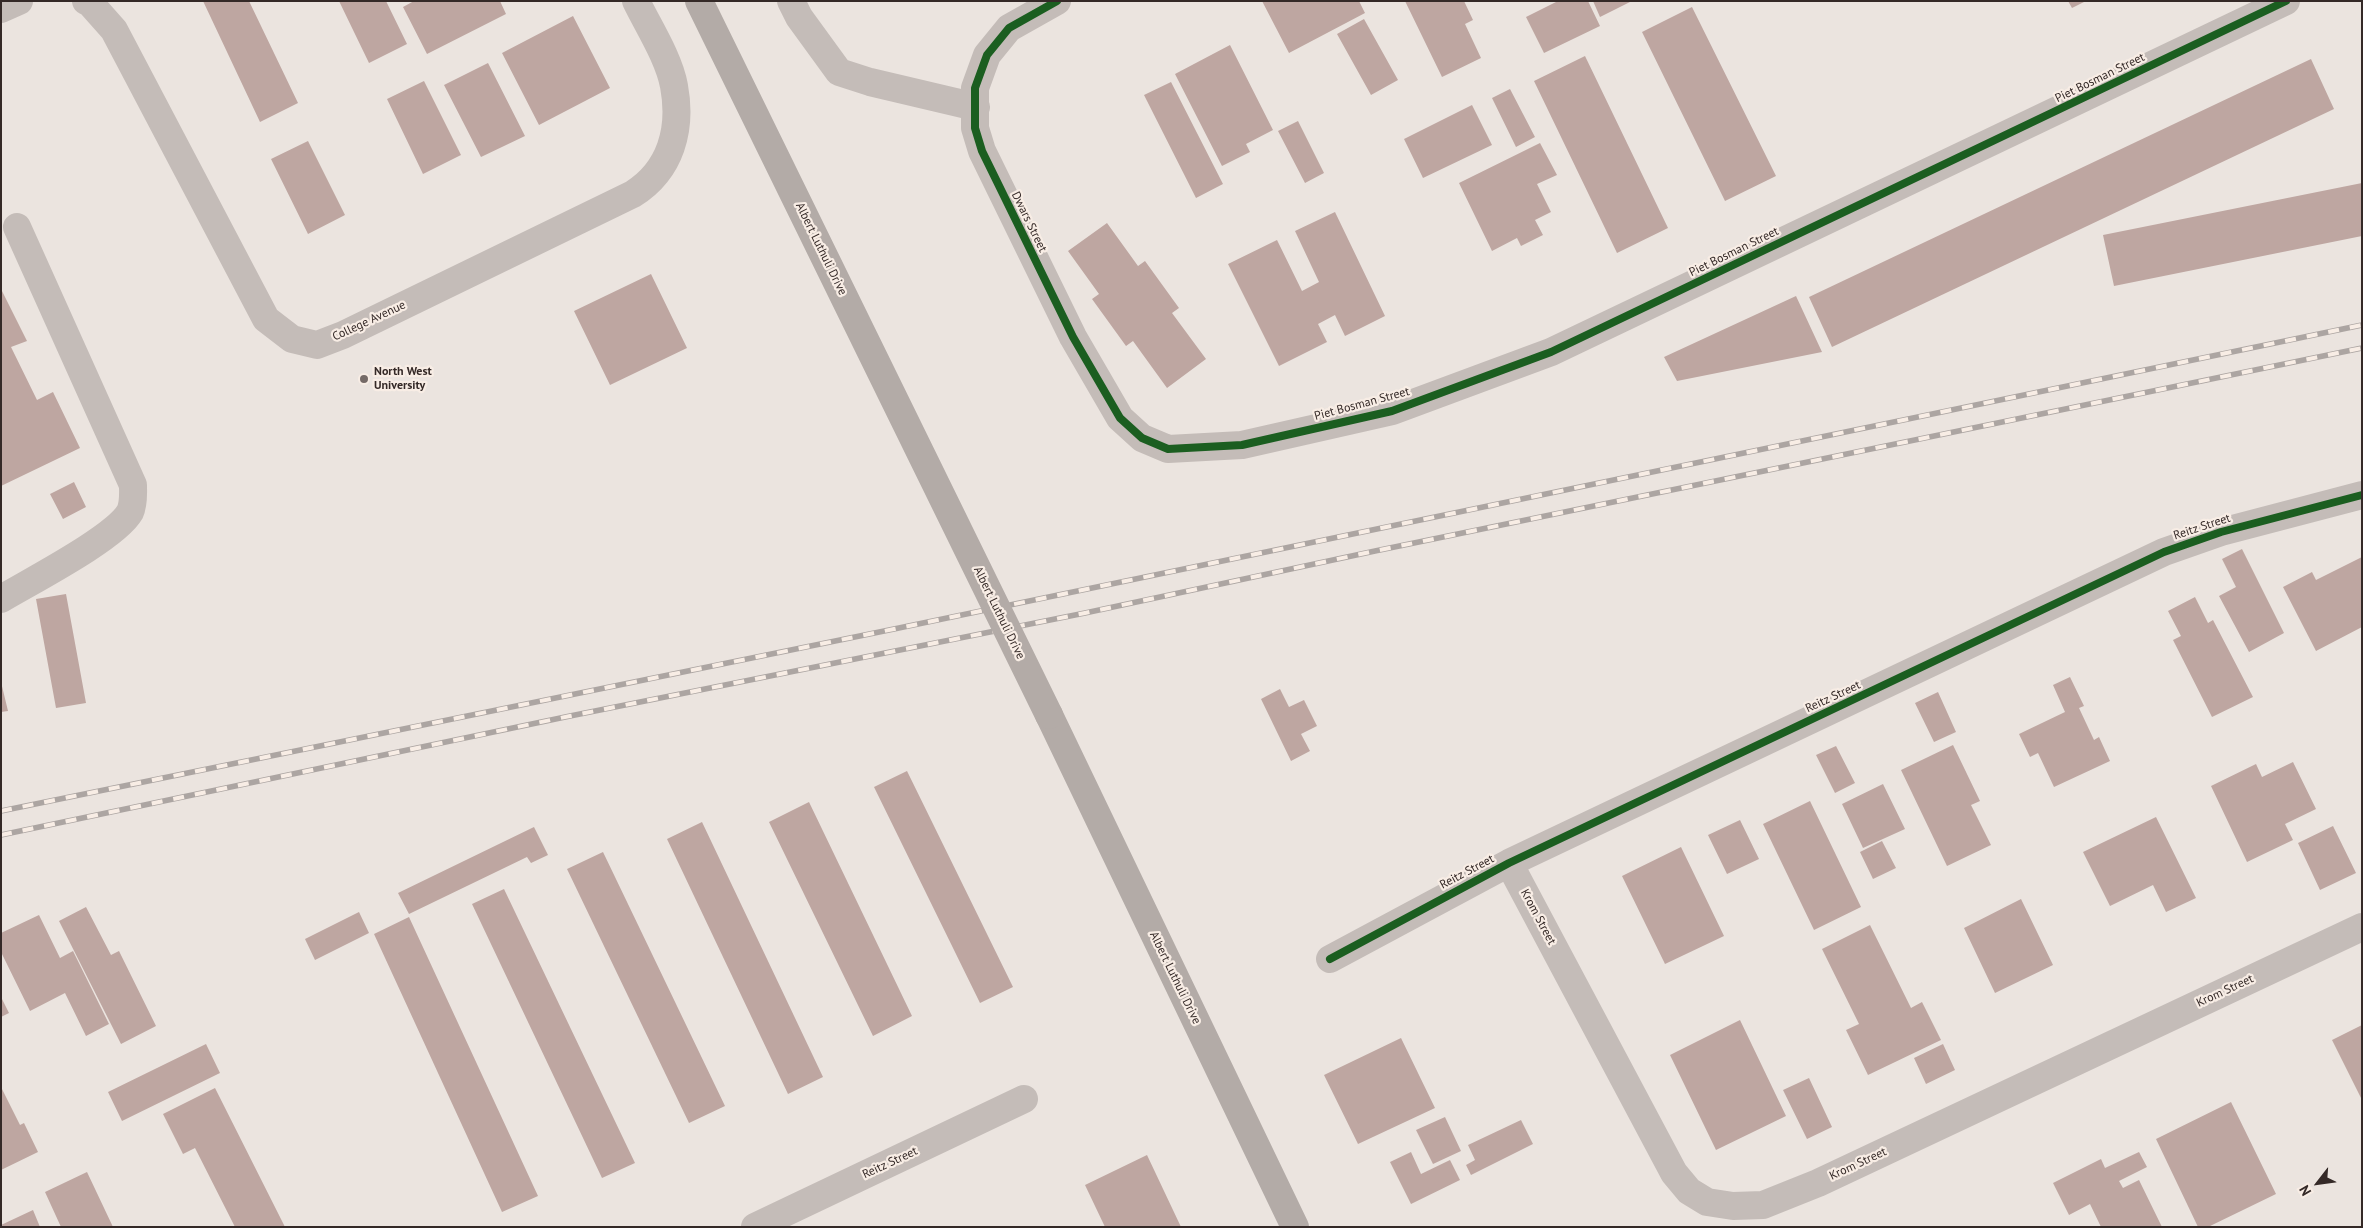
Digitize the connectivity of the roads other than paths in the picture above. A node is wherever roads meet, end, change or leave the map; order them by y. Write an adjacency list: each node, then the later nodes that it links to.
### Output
1 (19, 1): 8 (street)
2 (86, 1): 3 (street, College Avenue)
3 (636, 1)
4 (699, 1): 19 (main road, Albert Luthuli Drive, bridge)
5 (791, 1): 9 (street)
6 (1057, 1): 9 (street, Dwars Street)
7 (2276, 3): 11 (street, Piet Bosman Street)
8 (1, 10)
9 (976, 107): 11 (street, Dwars Street)
10 (17, 227): 13 (street)
11 (1168, 448)
12 (2362, 495): 14 (street, Reitz Street)
13 (1, 599)
14 (1509, 862): 15 (street, Krom Street); 16 (street, Reitz Street)
15 (2362, 927)
16 (1330, 959)
17 (1024, 1099): 18 (street, Reitz Street)
18 (755, 1227)
19 (1295, 1227)

